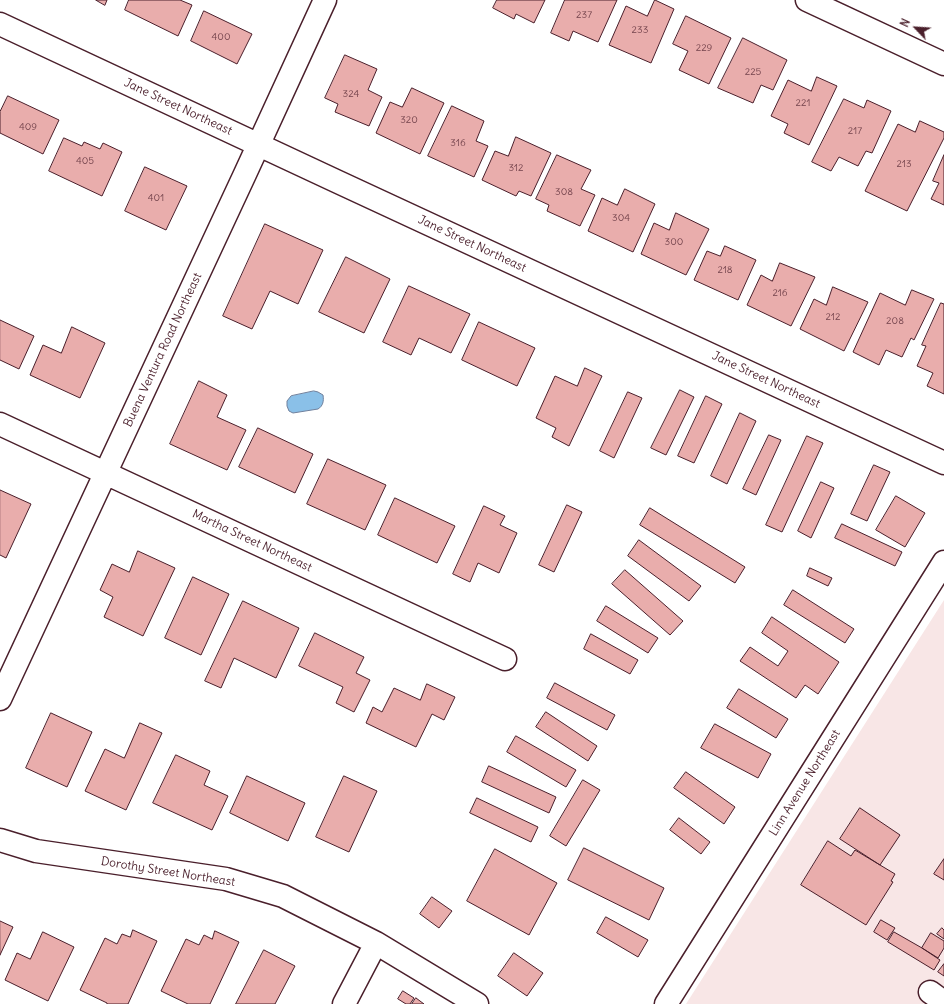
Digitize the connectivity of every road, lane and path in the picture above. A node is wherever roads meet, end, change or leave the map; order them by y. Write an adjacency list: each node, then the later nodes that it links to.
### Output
1 (325, 0): 5 (street, Buena Ventura Road Northeast)
2 (807, 0): 4 (street)
3 (0, 24): 5 (street, Jane Street Northeast)
4 (944, 64)
5 (258, 145): 7 (street, Jane Street Northeast); 8 (street, Buena Ventura Road Northeast)
6 (0, 424): 8 (street, Martha Street Northeast)
7 (944, 463)
8 (106, 473): 10 (street, Martha Street Northeast); 11 (street, Buena Ventura Road Northeast)
9 (944, 562): 16 (street, Linn Avenue Northeast)
10 (505, 659)
11 (0, 699)
12 (0, 840): 13 (street, Dorothy Street Northeast)
13 (376, 943): 14 (street); 15 (street, Dorothy Street Northeast)
14 (344, 1004)
15 (477, 1004)
16 (666, 1004)

